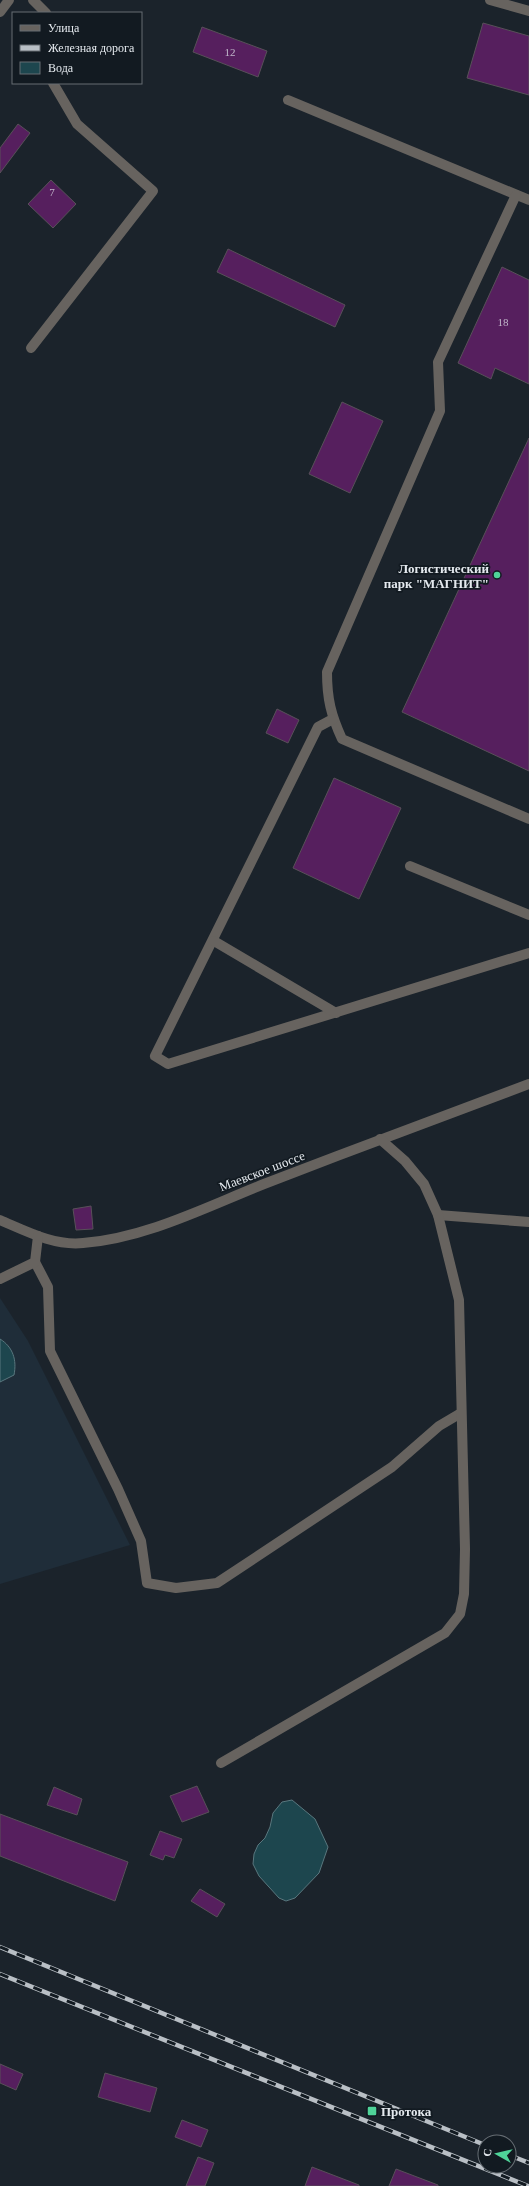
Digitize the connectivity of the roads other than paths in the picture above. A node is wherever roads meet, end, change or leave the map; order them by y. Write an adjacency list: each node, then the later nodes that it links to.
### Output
1 (9, 0): 5 (street)
2 (33, 0): 6 (street)
3 (490, 0): 4 (street)
4 (529, 11)
5 (0, 12)
6 (45, 12)
7 (55, 84): 11 (street)
8 (288, 100): 9 (street)
9 (516, 195): 10 (street); 12 (street)
10 (529, 200)
11 (31, 348)
12 (333, 719): 13 (street); 16 (street)
13 (529, 819)
14 (410, 866): 15 (street)
15 (529, 915)
16 (214, 941): 18 (street); 18 (street)
17 (529, 954): 18 (street)
18 (336, 1013)
19 (529, 1084): 20 (street, Маевское шоссе)
20 (380, 1139): 21 (street); 24 (street, Маевское шоссе)
21 (438, 1214): 23 (street); 27 (street)
22 (0, 1220): 24 (street, Маевское шоссе)
23 (529, 1222)
24 (38, 1236): 25 (street)
25 (35, 1262): 26 (street); 27 (street)
26 (0, 1279)
27 (461, 1413): 28 (street)
28 (221, 1763)

